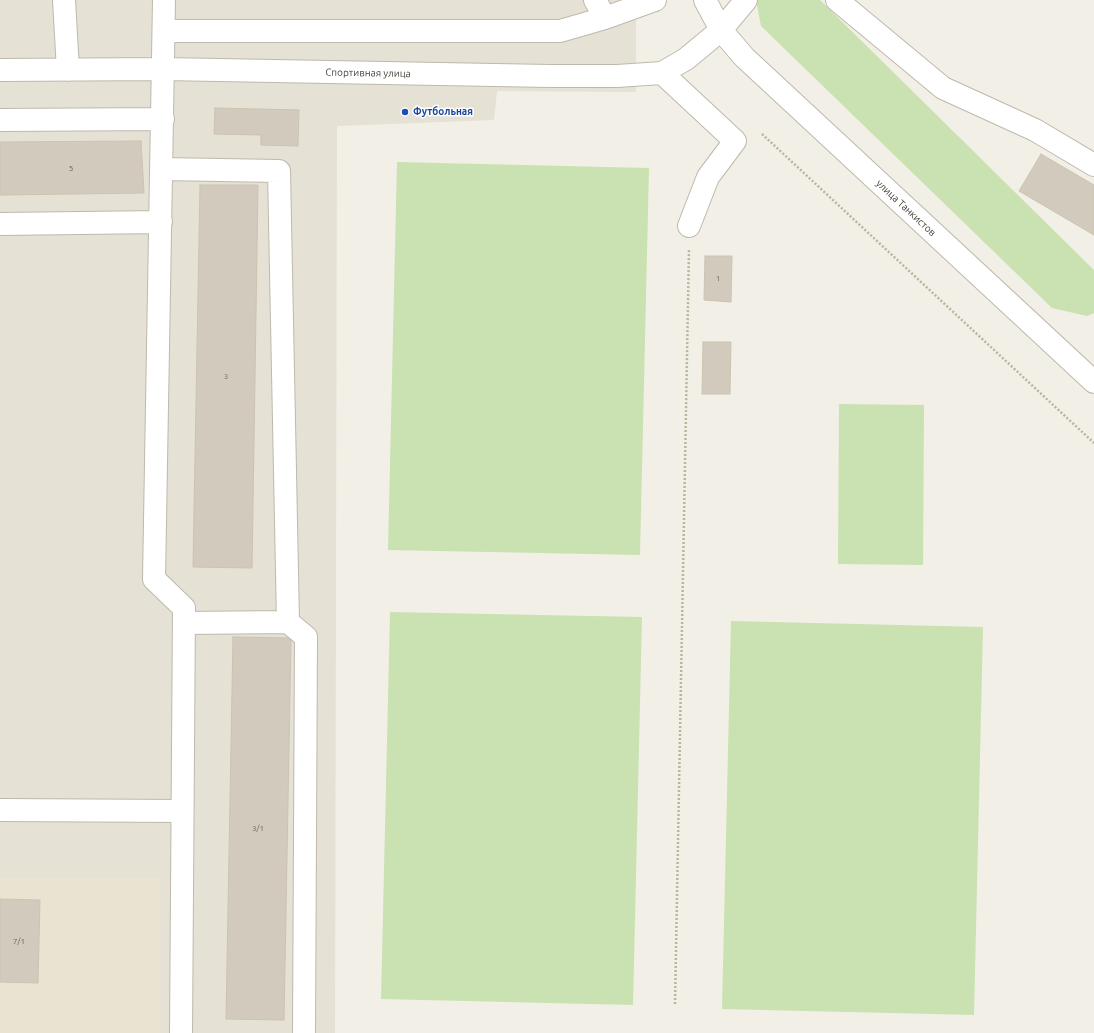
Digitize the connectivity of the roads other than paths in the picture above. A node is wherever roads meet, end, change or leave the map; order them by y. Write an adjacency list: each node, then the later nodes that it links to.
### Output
1 (64, 0): 11 (street)
2 (164, 0): 9 (street)
3 (655, 0): 7 (street)
4 (705, 0): 8 (street, улица Танкистов)
5 (746, 0): 8 (street, Спортивная улица)
6 (836, 0): 16 (street)
7 (600, 9): 9 (street)
8 (721, 30): 13 (street, Спортивная улица); 21 (street, улица Танкистов)
9 (164, 31): 12 (street)
10 (0, 70): 11 (street, Спортивная улица)
11 (68, 70): 12 (street, Спортивная улица)
12 (163, 70): 13 (street, Спортивная улица); 14 (street)
13 (662, 73): 20 (street)
14 (163, 119): 15 (street); 17 (street)
15 (0, 120)
16 (1094, 165)
17 (162, 169): 18 (street); 22 (street)
18 (161, 222): 19 (street); 23 (street)
19 (0, 224)
20 (689, 226)
21 (1094, 382)
22 (288, 622): 23 (street); 27 (street)
23 (184, 623): 25 (street)
24 (0, 810): 25 (street)
25 (182, 811): 26 (street)
26 (181, 1033)
27 (304, 1033)

